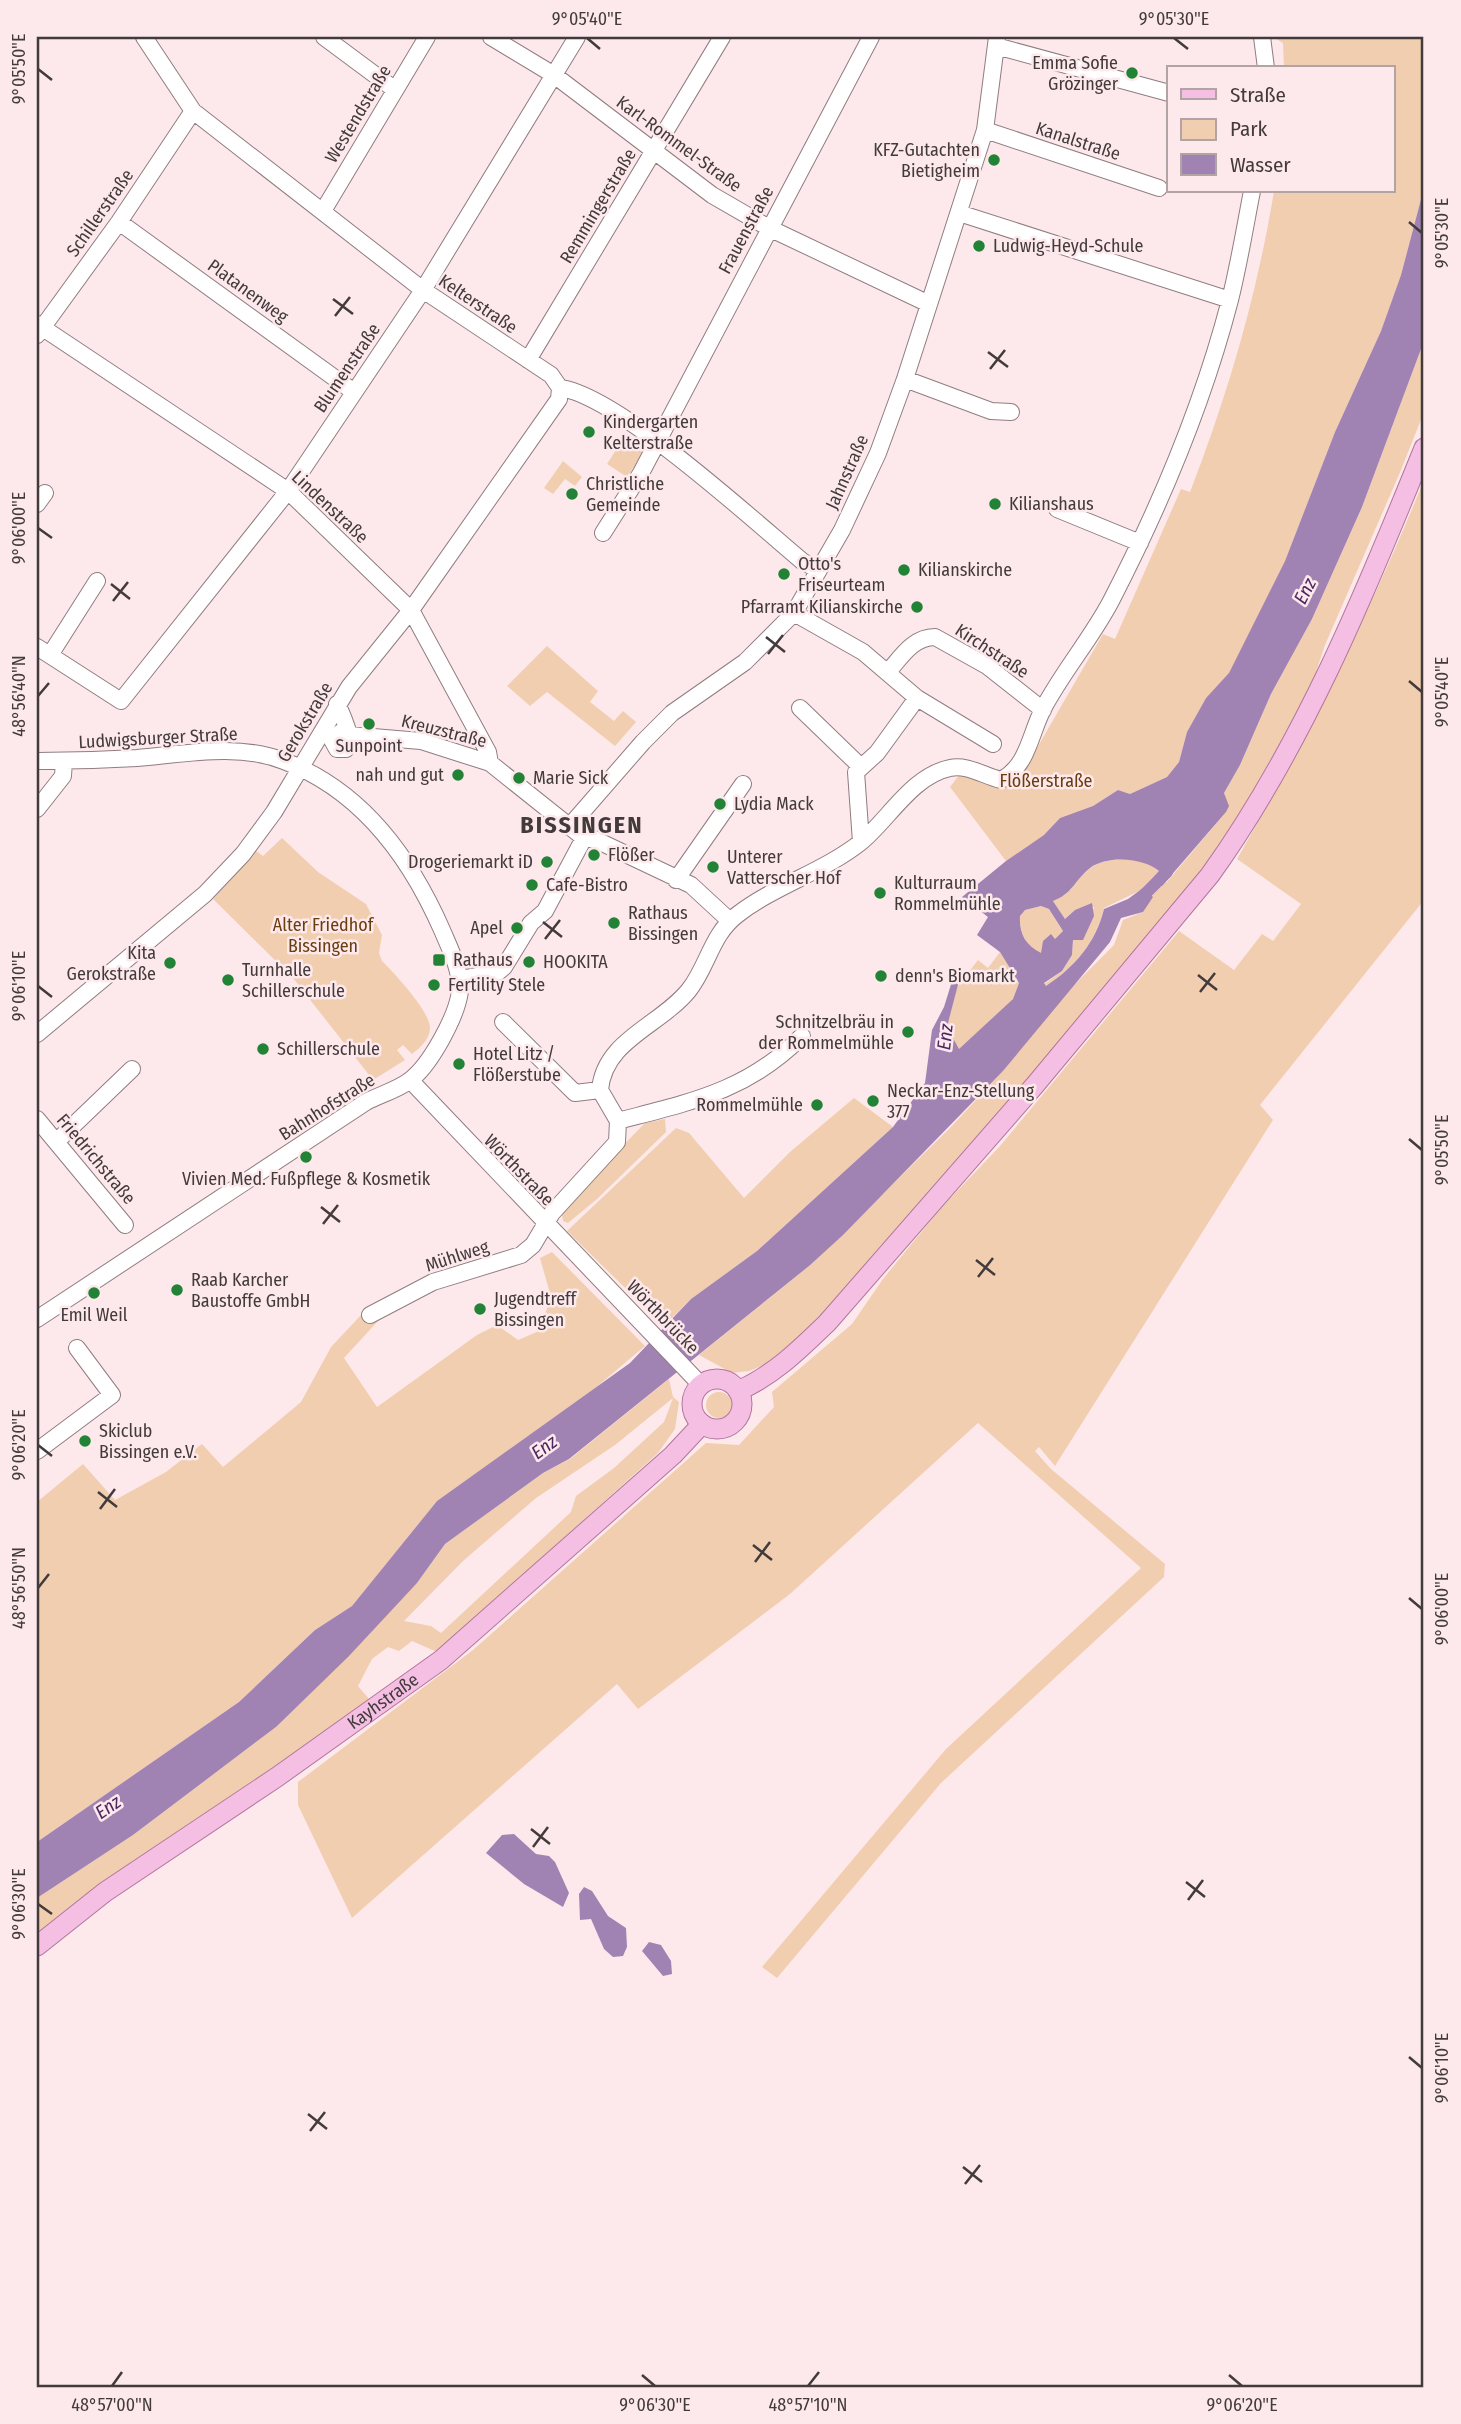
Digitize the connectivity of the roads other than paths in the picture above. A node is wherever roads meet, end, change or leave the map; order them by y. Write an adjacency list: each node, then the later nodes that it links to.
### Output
1 (144, 37): 14 (street, Kelterstraße)
2 (324, 37): 12 (street)
3 (427, 37): 12 (street, Westendstraße)
4 (491, 37): 11 (street, Karl-Rommel-Straße)
5 (577, 37): 11 (street, Blumenstraße)
6 (722, 37): 16 (street, Remmingerstraße)
7 (871, 37): 22 (street, Frauenstraße)
8 (1262, 37): 10 (street)
9 (997, 41): 13 (street); 15 (street, Jahnstraße)
10 (1266, 66)
11 (554, 75): 16 (street, Karl-Rommel-Straße); 23 (street, Blumenstraße)
12 (394, 89): 19 (street, Westendstraße)
13 (1167, 92)
14 (192, 111): 19 (street, Kelterstraße); 21 (street, Schillerstraße)
15 (985, 130): 17 (street, Kanalstraße); 20 (street, Jahnstraße)
16 (654, 150): 22 (street, Karl-Rommel-Straße); 27 (street, Remmingerstraße)
17 (1159, 188)
18 (1252, 192): 24 (street)
19 (323, 211): 23 (street, Kelterstraße)
20 (959, 212): 24 (street); 25 (street, Jahnstraße)
21 (119, 222): 26 (street, Schillerstraße); 30 (street, Platanenweg)
22 (769, 228): 25 (street, Karl-Rommel-Straße); 32 (street, Frauenstraße)
23 (423, 290): 27 (street, Kelterstraße); 30 (street, Blumenstraße)
24 (1230, 300): 37 (street)
25 (929, 304): 28 (street, Jahnstraße)
26 (38, 329): 34 (street, Lindenstraße)
27 (528, 360): 29 (street, Kelterstraße)
28 (905, 379): 31 (street); 38 (street, Jahnstraße)
29 (560, 388): 32 (street, Kelterstraße); 40 (street, Gerokstraße)
30 (354, 392): 34 (street, Blumenstraße)
31 (1011, 412)
32 (657, 443): 36 (street, Frauenstraße); 38 (street, Kelterstraße)
33 (1424, 448): 78 (main road)
34 (288, 491): 40 (street, Lindenstraße); 42 (street, Blumenstraße)
35 (1057, 509): 37 (street)
36 (603, 533)
37 (1140, 544): 47 (street)
38 (818, 570): 41 (street, Jahnstraße)
39 (97, 581): 42 (street)
40 (411, 610): 45 (street, Gerokstraße); 51 (street, Lindenstraße)
41 (794, 612): 43 (street); 56 (street, Jahnstraße)
42 (43, 651)
43 (888, 672): 44 (street); 47 (street, Kirchstraße)
44 (917, 698): 48 (street); 52 (street)
45 (337, 704): 51 (street, Kreuzstraße); 53 (street, Gerokstraße)
46 (800, 708): 52 (street)
47 (1043, 710): 58 (street)
48 (993, 744)
49 (37, 761): 50 (street, Ludwigsburger Straße)
50 (64, 761): 53 (street, Ludwigsburger Straße); 55 (street)
51 (490, 763): 56 (street, Kreuzstraße)
52 (860, 766): 58 (street)
53 (301, 769): 61 (street, Ludwigsburger Straße); 63 (street, Gerokstraße)
54 (743, 784): 59 (street)
55 (37, 809)
56 (569, 827): 57 (street, Kreuzstraße)
57 (584, 838): 59 (street, Kreuzstraße); 61 (street)
58 (861, 842): 60 (street)
59 (676, 880): 60 (street, Kreuzstraße)
60 (730, 921): 67 (street)
61 (460, 979): 66 (street, Bahnhofstraße)
62 (503, 1022): 67 (street)
63 (37, 1034)
64 (802, 1036): 69 (street)
65 (132, 1069): 70 (street)
66 (410, 1080): 71 (street, Wörthstraße); 75 (street, Bahnhofstraße)
67 (600, 1090): 69 (street)
68 (37, 1119): 70 (street, Friedrichstraße)
69 (618, 1121): 71 (street)
70 (56, 1142): 72 (street, Friedrichstraße)
71 (544, 1223): 73 (street, Wörthstraße); 74 (street, Mühlweg)
72 (125, 1225)
73 (603, 1283): 77 (street, Wörthbrücke)
74 (370, 1315)
75 (37, 1319)
76 (77, 1348): 80 (street)
77 (698, 1382): 78 (main road); 79 (main road)
78 (738, 1391): 79 (main road)
79 (702, 1424): 81 (main road, Kayhstraße)
80 (37, 1451)
81 (37, 1946)

